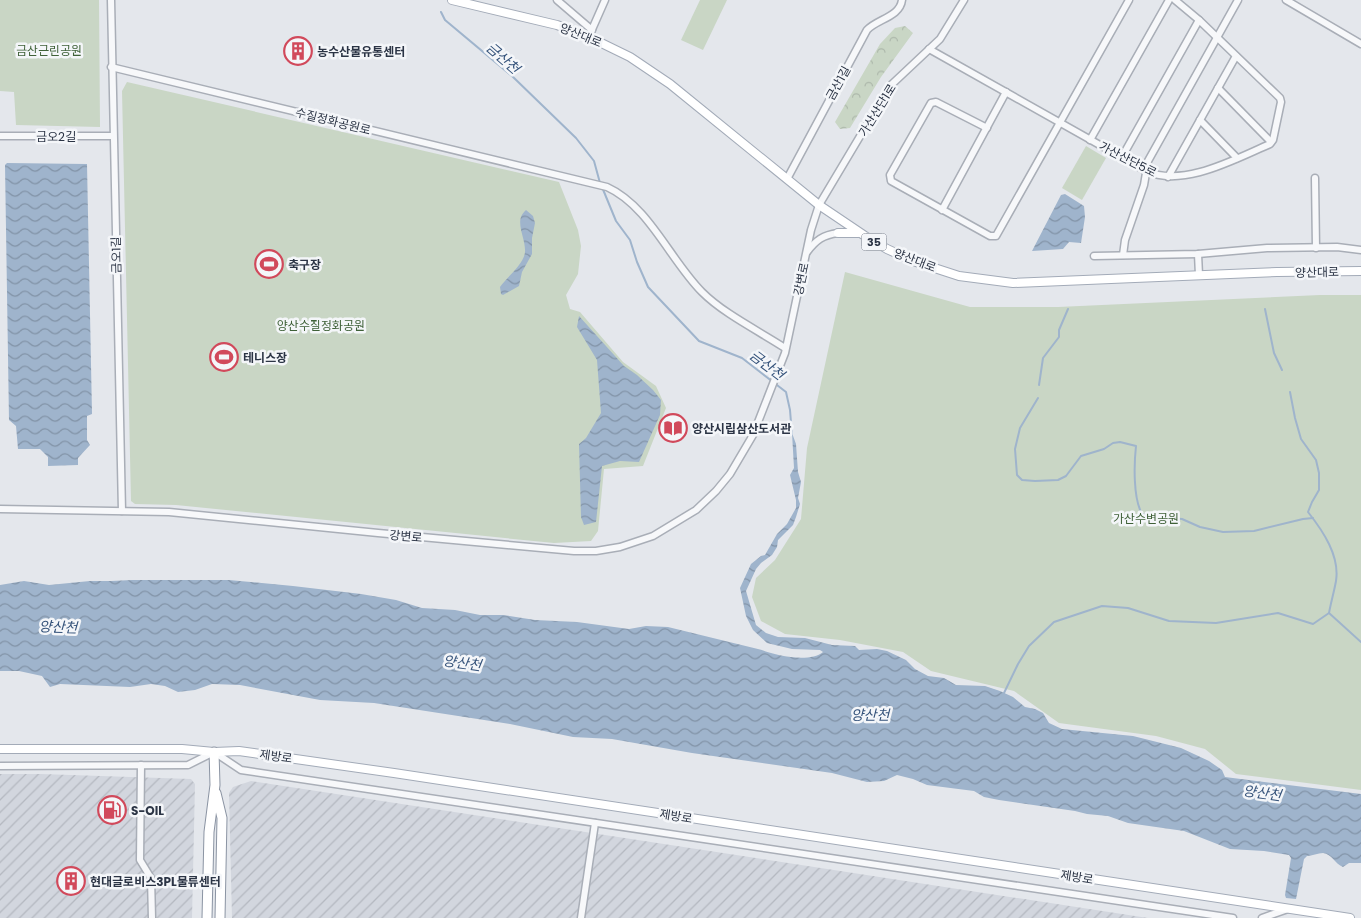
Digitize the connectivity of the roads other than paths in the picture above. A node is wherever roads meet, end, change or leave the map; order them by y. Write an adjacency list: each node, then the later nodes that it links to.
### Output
1 (111, 0): 18 (street, 금오1길)
2 (452, 0): 13 (main road, 양산대로 / 35)
3 (557, 0): 13 (street)
4 (604, 0): 13 (street)
5 (902, 0): 33 (street, 금산1길)
6 (964, 0): 16 (street, 가산산단1로)
7 (1129, 0): 22 (street)
8 (1170, 0): 26 (street)
9 (1175, 0): 12 (street)
10 (1238, 0): 14 (street)
11 (1286, 0): 15 (street)
12 (1199, 20): 14 (street); 28 (street)
13 (590, 34): 33 (main road, 양산대로 / 35)
14 (1217, 37): 17 (street); 30 (street)
15 (1361, 44)
16 (929, 48): 20 (street, 가산산단5로); 34 (street, 가산산단1로)
17 (1236, 56): 19 (street); 27 (street)
18 (111, 67): 25 (street, 금오1길); 46 (street, 수질정화공원로)
19 (1218, 88): 21 (street); 27 (street)
20 (1006, 92): 22 (street, 가산산단5로); 23 (street)
21 (1200, 120): 29 (street); 31 (street)
22 (1060, 122): 26 (street, 가산산단5로); 35 (street)
23 (987, 128): 35 (street); 35 (street)
24 (0, 136): 25 (street, 금오2길)
25 (113, 136): 48 (street, 금오1길)
26 (1090, 140): 28 (street, 가산산단5로)
27 (1271, 142): 29 (street, 가산산단5로)
28 (1122, 157): 30 (street, 가산산단5로)
29 (1237, 158): 31 (street, 가산산단5로)
30 (1146, 171): 31 (street, 가산산단5로); 42 (street)
31 (1168, 177)
32 (1315, 178): 38 (street)
33 (786, 179): 34 (main road, 양산대로 / 35)
34 (819, 205): 37 (main road, 양산대로 / 35); 40 (street, 강변로)
35 (942, 210)
36 (838, 233): 37 (main road); 40 (street)
37 (865, 236): 45 (main road, 양산대로 / 35)
38 (1316, 248): 39 (street); 41 (street)
39 (1361, 250)
40 (806, 253): 46 (street, 강변로)
41 (1198, 254): 42 (street); 45 (street)
42 (1123, 255): 43 (street)
43 (1094, 256)
44 (1361, 271): 45 (main road, 양산대로 / 35)
45 (1199, 275)
46 (785, 350): 48 (street, 강변로)
47 (0, 509): 48 (street, 강변로)
48 (122, 511)
49 (0, 749): 50 (main road, 제방로)
50 (214, 752): 51 (street); 53 (highway); 54 (street); 55 (main road, 제방로)
51 (141, 765): 52 (street); 56 (street)
52 (0, 766)
53 (214, 786): 57 (highway); 58 (highway)
54 (595, 823): 59 (street); 60 (street)
55 (1289, 909): 61 (street); 62 (main road, 제방로)
56 (152, 918)
57 (207, 918)
58 (220, 918)
59 (581, 918)
60 (1234, 918)
61 (1262, 918)
62 (1350, 918)

